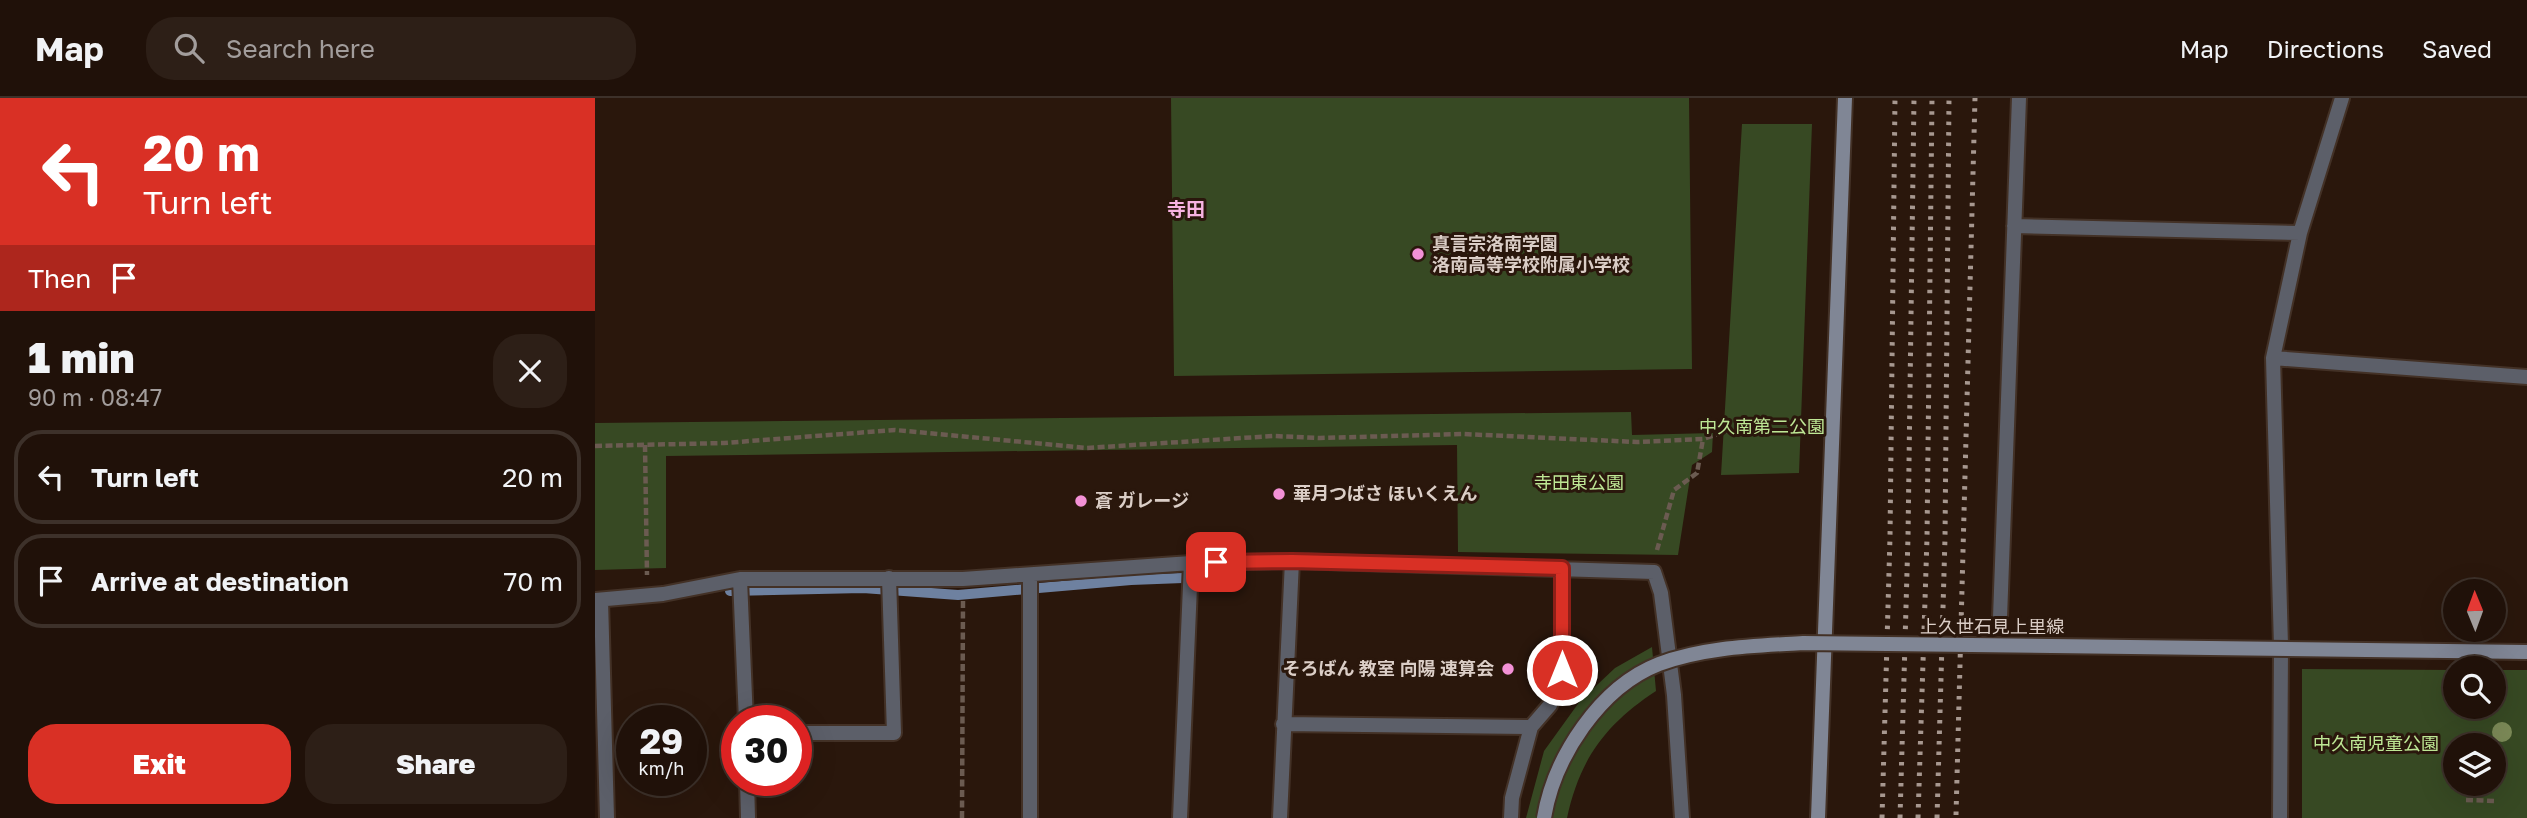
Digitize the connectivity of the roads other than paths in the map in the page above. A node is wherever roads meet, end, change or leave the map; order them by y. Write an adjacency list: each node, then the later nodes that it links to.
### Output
1 (1845, 98): 30 (main road)
2 (2019, 98): 4 (street)
3 (2342, 98): 5 (street)
4 (2014, 226): 5 (street); 15 (street)
5 (2300, 233): 6 (street)
6 (2273, 358): 7 (street); 31 (street)
7 (2527, 377)
8 (1292, 561): 9 (street); 10 (street); 18 (street)
9 (1191, 563): 11 (street); 25 (street)
10 (1562, 568): 19 (street); 29 (street)
11 (1030, 576): 12 (street); 24 (street)
12 (889, 578): 13 (street); 20 (street)
13 (740, 579): 14 (street); 17 (street)
14 (598, 600): 22 (street)
15 (2000, 618)
16 (2527, 652): 28 (main road, 上久世石見上里線, bridge)
17 (744, 705)
18 (1283, 724): 19 (street); 26 (street)
19 (1531, 727): 27 (street)
20 (812, 733)
21 (747, 796): 23 (street)
22 (607, 818)
23 (748, 818)
24 (1030, 818)
25 (1180, 818)
26 (1280, 818)
27 (1511, 818)
28 (1544, 818)
29 (1682, 818)
30 (1818, 818)
31 (2280, 818)

